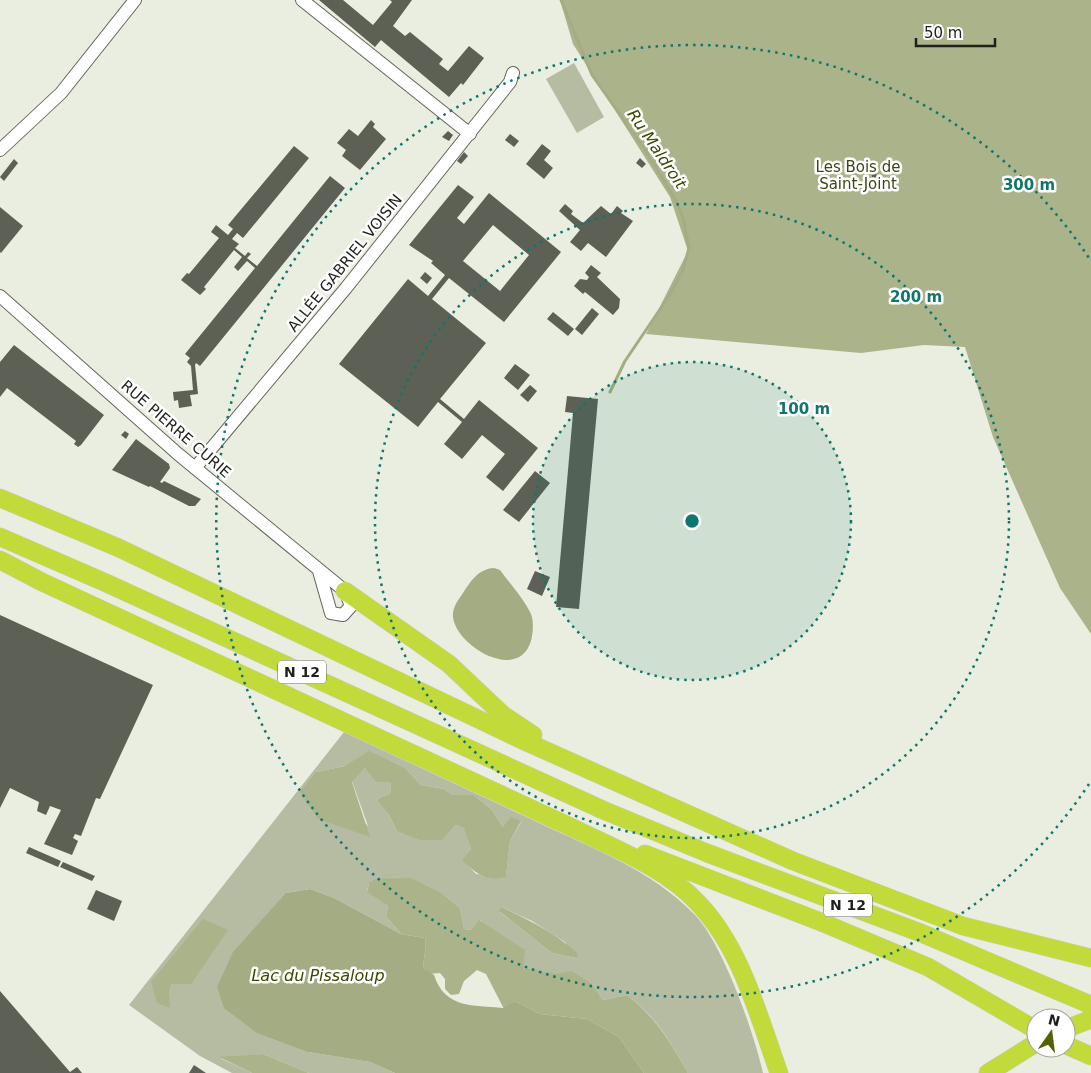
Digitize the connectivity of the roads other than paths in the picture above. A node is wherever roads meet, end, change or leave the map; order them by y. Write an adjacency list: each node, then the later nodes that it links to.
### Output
1 (135, 0): 5 (street)
2 (302, 0): 4 (street)
3 (513, 73): 4 (street, ALLÉE GABRIEL VOISIN)
4 (470, 134): 7 (street, ALLÉE GABRIEL VOISIN)
5 (0, 150)
6 (0, 298): 7 (street, RUE PIERRE CURIE)
7 (195, 468): 12 (street, RUE PIERRE CURIE)
8 (0, 498): 15 (highway, N 12)
9 (0, 537): 20 (highway, N 12)
10 (0, 560): 13 (highway)
11 (0, 567): 13 (highway)
12 (319, 570): 14 (street, RUE PIERRE CURIE); 14 (street)
13 (42, 582): 16 (highway)
14 (345, 591): 15 (highway)
15 (573, 763): 17 (highway, N 12)
16 (573, 828): 22 (highway); 27 (highway)
17 (1003, 938): 18 (highway); 19 (highway, N 12)
18 (1091, 952)
19 (1091, 958)
20 (1091, 1005)
21 (1091, 1019): 23 (highway)
22 (1026, 1024)
23 (1076, 1025)
24 (1026, 1049): 28 (highway)
25 (1076, 1049): 26 (highway)
26 (1091, 1056)
27 (779, 1073)
28 (988, 1073)

